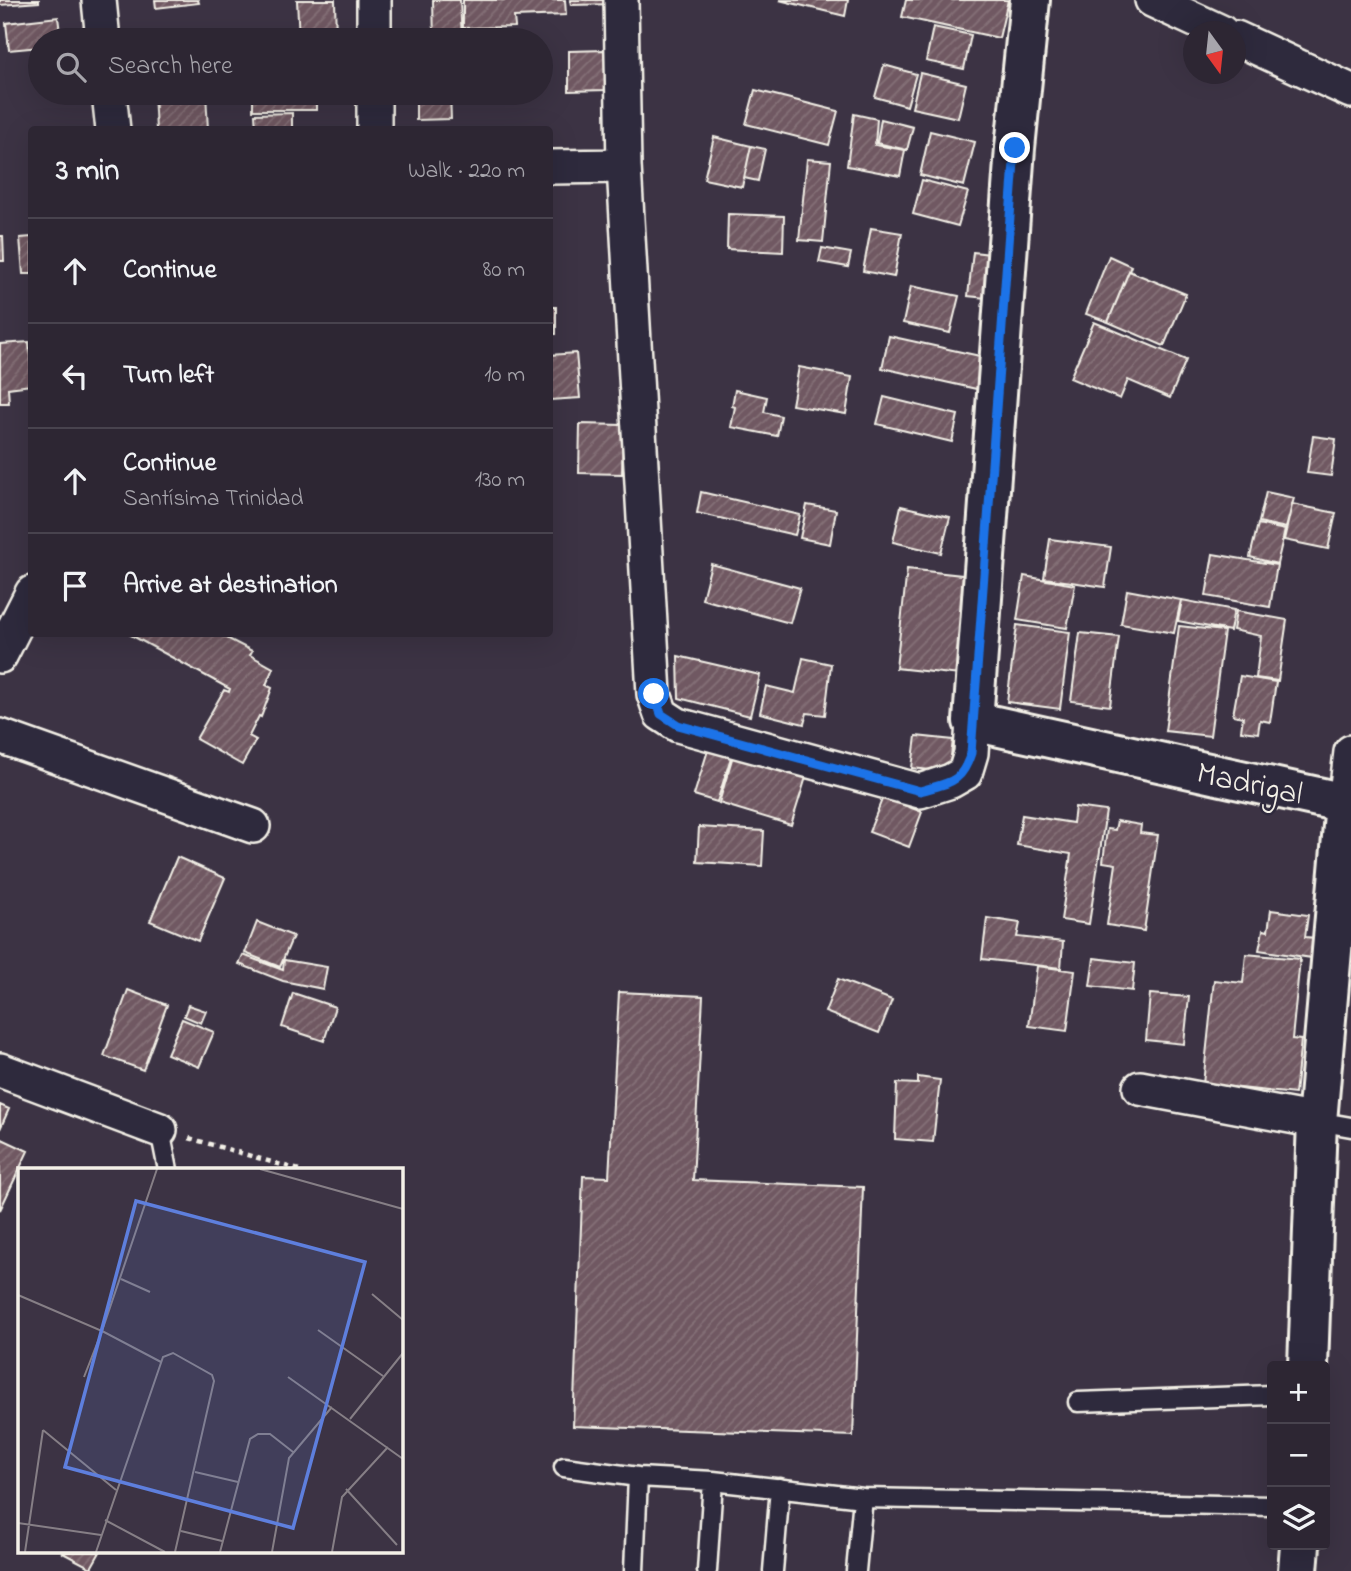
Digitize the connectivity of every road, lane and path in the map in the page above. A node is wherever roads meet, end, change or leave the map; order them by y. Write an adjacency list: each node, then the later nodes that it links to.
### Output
1 (99, 0): 7 (street)
2 (374, 0): 8 (street)
3 (621, 0): 15 (street)
4 (1030, 0): 19 (street)
5 (1152, 0): 6 (street)
6 (1197, 21)
7 (102, 28)
8 (374, 28)
9 (1246, 43): 10 (street)
10 (1351, 91)
11 (110, 105): 13 (street)
12 (374, 105): 14 (street)
13 (113, 126)
14 (374, 126)
15 (624, 166): 16 (street); 19 (street)
16 (553, 167)
17 (28, 601): 18 (street)
18 (0, 656)
19 (973, 721): 22 (street, Madrigal)
20 (0, 736): 23 (street)
21 (1351, 752): 22 (street)
22 (1348, 803): 26 (street, Madrigal)
23 (253, 826)
24 (0, 1070): 27 (street)
25 (1140, 1088): 26 (street)
26 (1334, 1124): 30 (street, Madrigal)
27 (160, 1130): 28 (lane); 29 (path)
28 (168, 1168)
29 (292, 1168)
30 (1309, 1361)
31 (1267, 1395): 32 (lane)
32 (1078, 1402)
33 (564, 1467): 34 (lane)
34 (638, 1477): 35 (lane); 40 (lane)
35 (713, 1481): 36 (lane); 41 (lane)
36 (780, 1489): 37 (lane); 42 (lane)
37 (863, 1498): 38 (lane); 43 (lane)
38 (1267, 1506)
39 (1300, 1550): 44 (street)
40 (634, 1571)
41 (707, 1571)
42 (773, 1571)
43 (856, 1571)
44 (1298, 1571)

